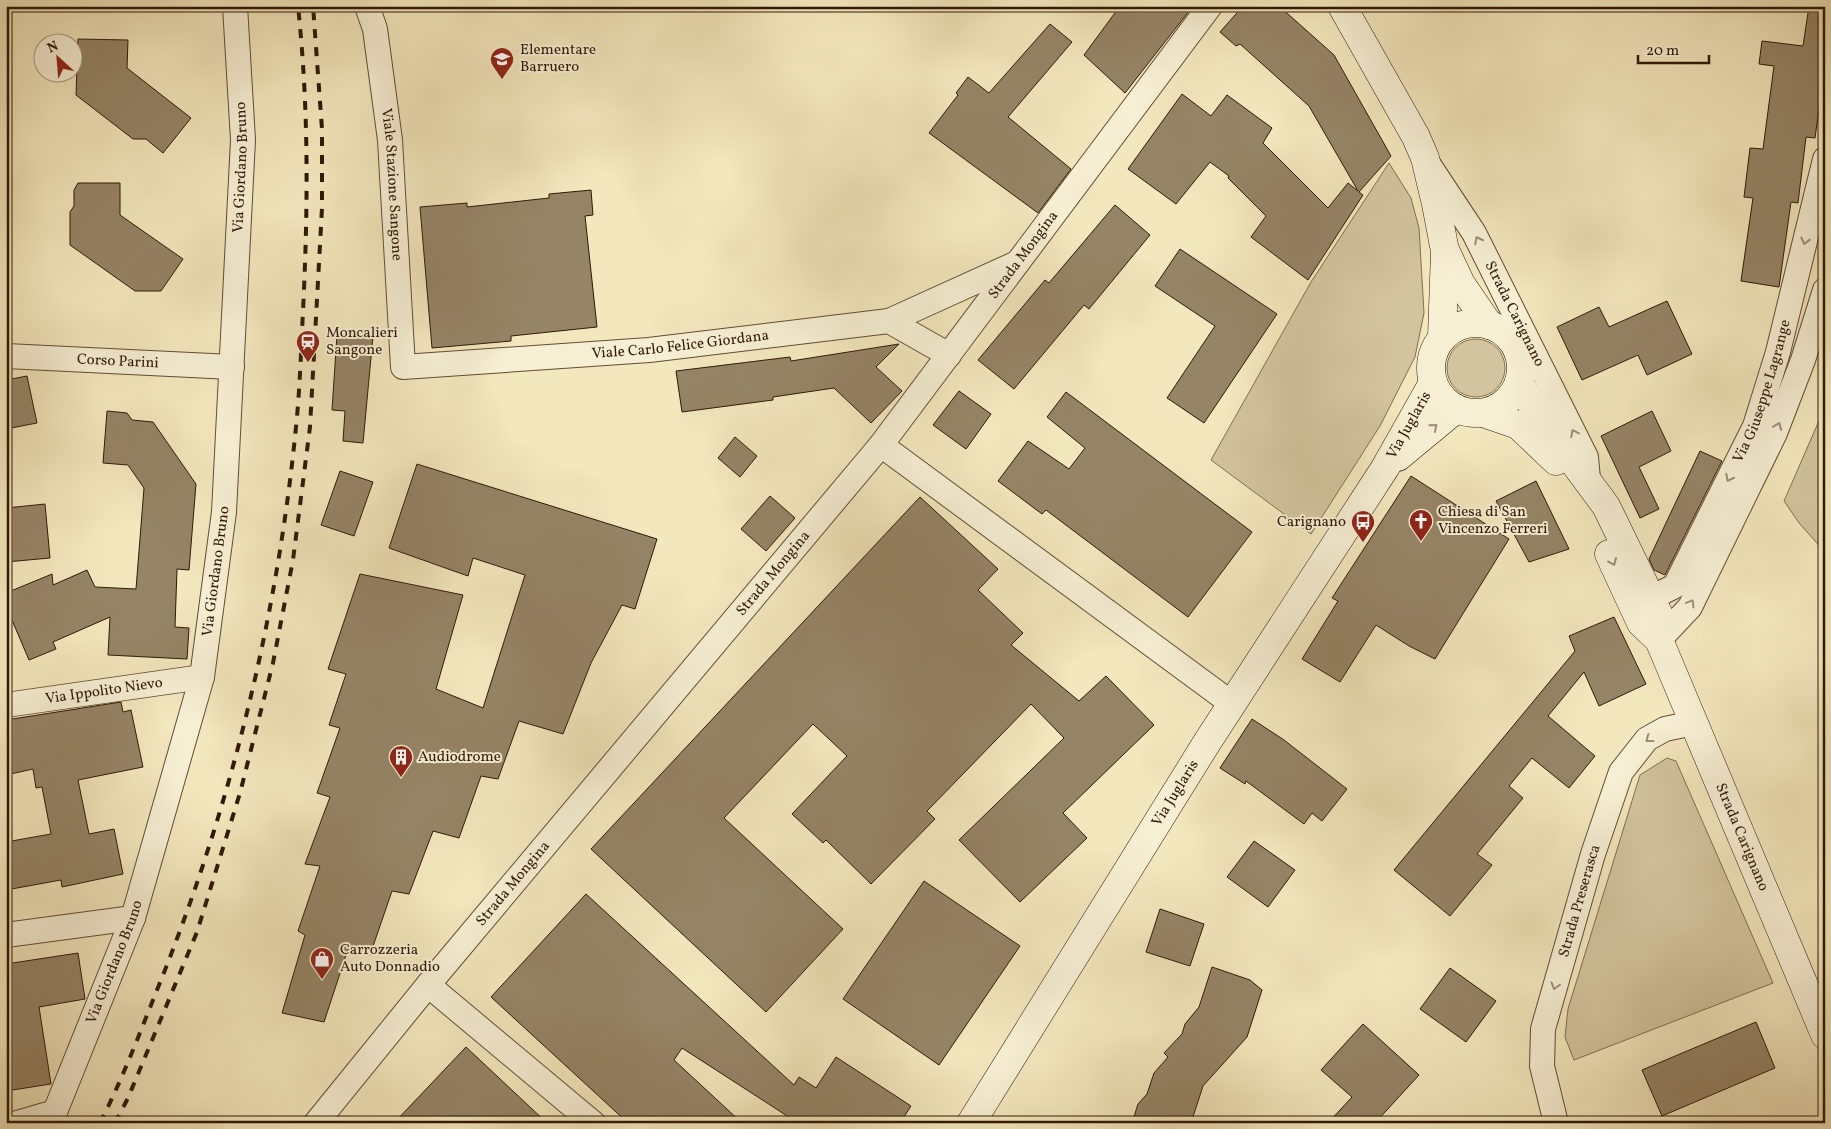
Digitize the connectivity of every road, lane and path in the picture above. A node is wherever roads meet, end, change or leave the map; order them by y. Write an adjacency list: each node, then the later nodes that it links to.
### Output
1 (235, 6): 15 (street, Via Giordano Bruno)
2 (367, 6): 16 (street, Viale Stazione Sangone)
3 (1210, 6): 8 (street, Strada Mongina)
4 (1342, 6): 5 (main road, Strada Carignano)
5 (1425, 158): 7 (main road, Strada Carignano); 23 (street, Strada Carignano, one-way to 5)
6 (1825, 159): 24 (street, Via Giuseppe Lagrange, one-way to 24)
7 (1445, 251): 11 (main road, Strada Carignano); 12 (main road, Strada Carignano)
8 (1019, 262): 10 (street, Viale Carlo Felice Giordana); 13 (street, Strada Mongina)
9 (1825, 290): 25 (street, Via Giuseppe Lagrange, one-way to 9)
10 (889, 321): 13 (street); 16 (street, Viale Carlo Felice Giordana)
11 (1489, 325): 12 (main road); 17 (main road)
12 (1442, 337): 18 (main road)
13 (949, 355): 21 (street, Strada Mongina)
14 (6, 356): 15 (street, Corso Parini)
15 (232, 367): 26 (street, Via Giordano Bruno)
16 (403, 367)
17 (1519, 382): 20 (main road); 23 (main road, Strada Carignano)
18 (1433, 383): 19 (main road); 22 (main road, Via Juglaris)
19 (1456, 409): 20 (main road); 22 (main road, Via Juglaris, one-way to 19)
20 (1483, 413): 25 (main road, Strada Carignano, one-way to 25)
21 (882, 445): 27 (street); 32 (street, Strada Mongina)
22 (1385, 468): 27 (main road, Via Juglaris)
23 (1588, 479): 24 (main road, Strada Carignano)
24 (1651, 598): 25 (main road, Strada Carignano)
25 (1659, 640): 29 (main road, Strada Carignano)
26 (202, 676): 28 (street, Via Ippolito Nievo); 30 (street, Via Giordano Bruno)
27 (1231, 703): 37 (main road, Via Juglaris)
28 (6, 704)
29 (1694, 723): 33 (main road, Strada Carignano); 38 (street, Strada Preserasca, one-way to 38)
30 (134, 918): 31 (street); 34 (street, Via Giordano Bruno)
31 (6, 935)
32 (428, 985): 35 (street, Strada Mongina); 36 (street)
33 (1825, 1035)
34 (17, 1123)
35 (316, 1123)
36 (592, 1123)
37 (970, 1123)
38 (1556, 1123)

